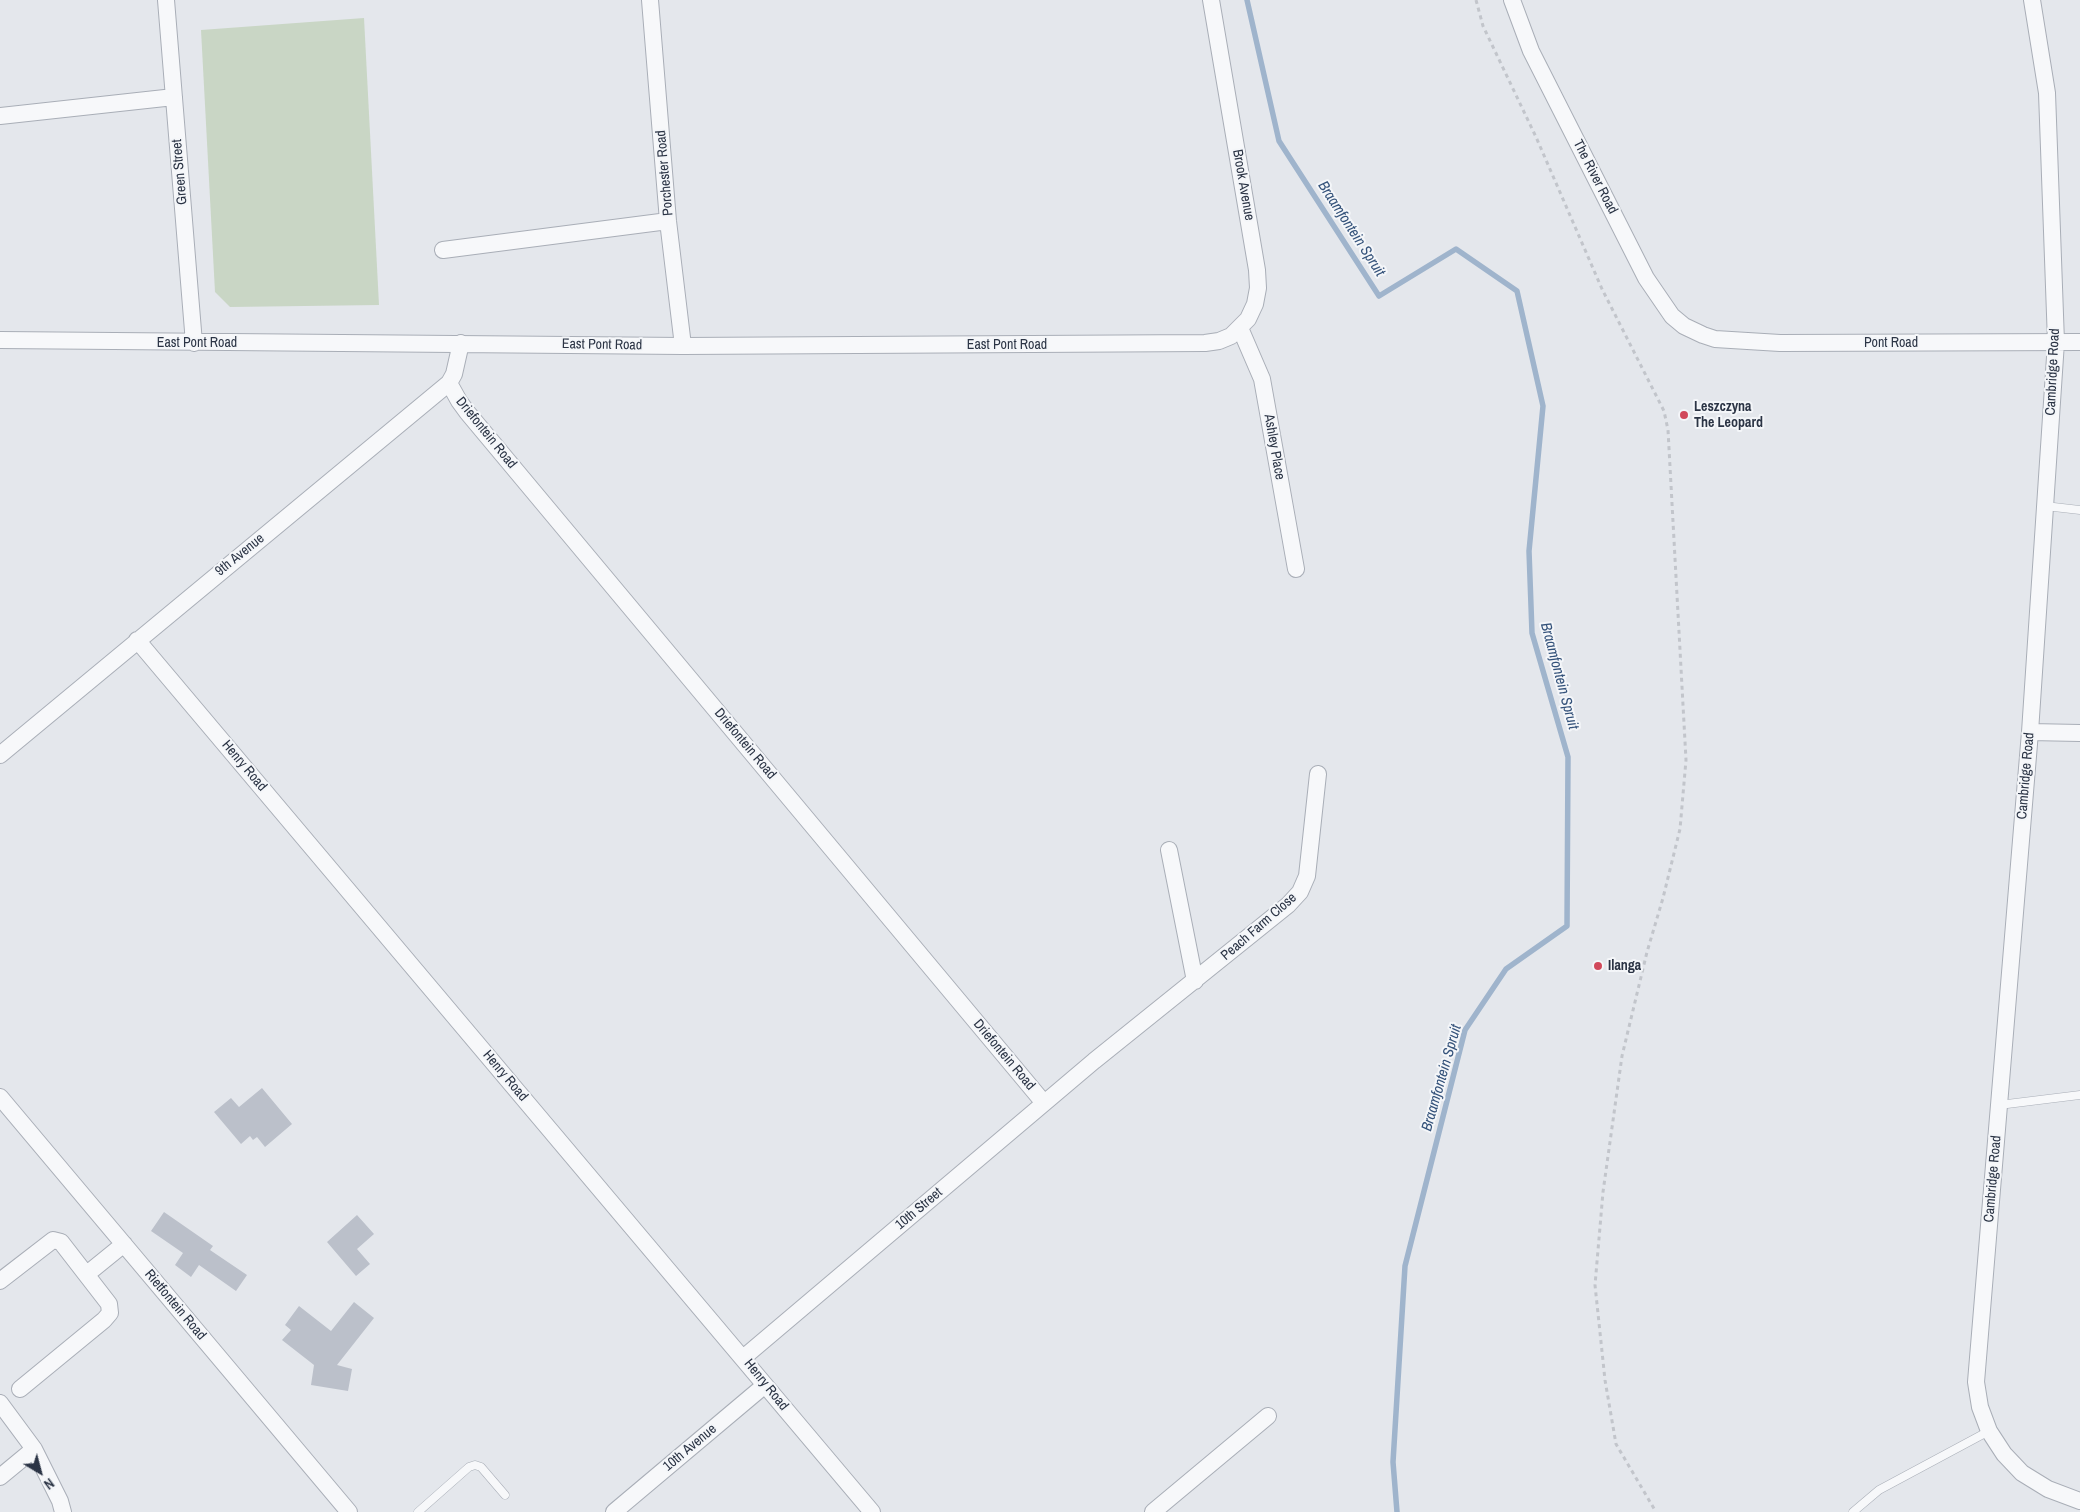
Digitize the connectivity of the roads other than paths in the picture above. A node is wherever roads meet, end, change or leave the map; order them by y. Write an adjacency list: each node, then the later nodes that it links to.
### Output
1 (166, 0): 6 (street, Green Street)
2 (650, 0): 8 (street, Porchester Road)
3 (1211, 0): 10 (street, Brook Avenue)
4 (1512, 0): 11 (street, The River Road)
5 (2032, 0): 13 (street, Cambridge Road)
6 (174, 97): 7 (street); 15 (street, Green Street)
7 (0, 116)
8 (668, 221): 9 (street); 18 (street, Porchester Road)
9 (443, 250)
10 (1240, 328): 17 (street, Brook Avenue); 22 (street, Ashley Place)
11 (1702, 335): 13 (street, Pont Road)
12 (0, 340): 15 (street, East Pont Road)
13 (2056, 342): 14 (street, Pont Road); 20 (street, Cambridge Road)
14 (2080, 342)
15 (194, 343): 16 (street, East Pont Road)
16 (461, 343): 18 (street, East Pont Road); 19 (street)
17 (1205, 343): 18 (street, East Pont Road)
18 (683, 346)
19 (449, 383): 23 (street, 9th Avenue); 33 (street, Driefontein Road)
20 (2044, 506): 21 (lane); 24 (street, Cambridge Road)
21 (2080, 510)
22 (1296, 569)
23 (137, 640): 26 (street, 9th Avenue); 38 (street, Henry Road)
24 (2030, 732): 25 (street); 34 (street, Cambridge Road)
25 (2080, 733)
26 (0, 755)
27 (1318, 774): 29 (street, Peach Farm Close)
28 (1169, 850): 29 (street)
29 (1195, 981): 30 (street, Peach Farm Close)
30 (1094, 1061): 33 (street, 10th Street)
31 (2080, 1096): 34 (lane)
32 (0, 1097): 35 (street, Rietfontein Road)
33 (1044, 1103): 38 (street, 10th Street)
34 (1999, 1105): 43 (street, Cambridge Road)
35 (124, 1244): 36 (street); 49 (street, Rietfontein Road)
36 (87, 1274): 37 (street); 40 (street)
37 (0, 1281)
38 (744, 1358): 39 (street, Henry Road)
39 (765, 1385): 51 (street, 10th Avenue); 52 (street, Henry Road)
40 (20, 1389)
41 (0, 1403): 44 (street)
42 (1268, 1416): 53 (street)
43 (1989, 1430): 47 (street, Cambridge Road); 54 (lane)
44 (34, 1449): 45 (street); 48 (street)
45 (0, 1477)
46 (506, 1495): 50 (lane)
47 (2080, 1501)
48 (63, 1512)
49 (349, 1512)
50 (418, 1512)
51 (614, 1512)
52 (872, 1512)
53 (1153, 1512)
54 (1853, 1512)

